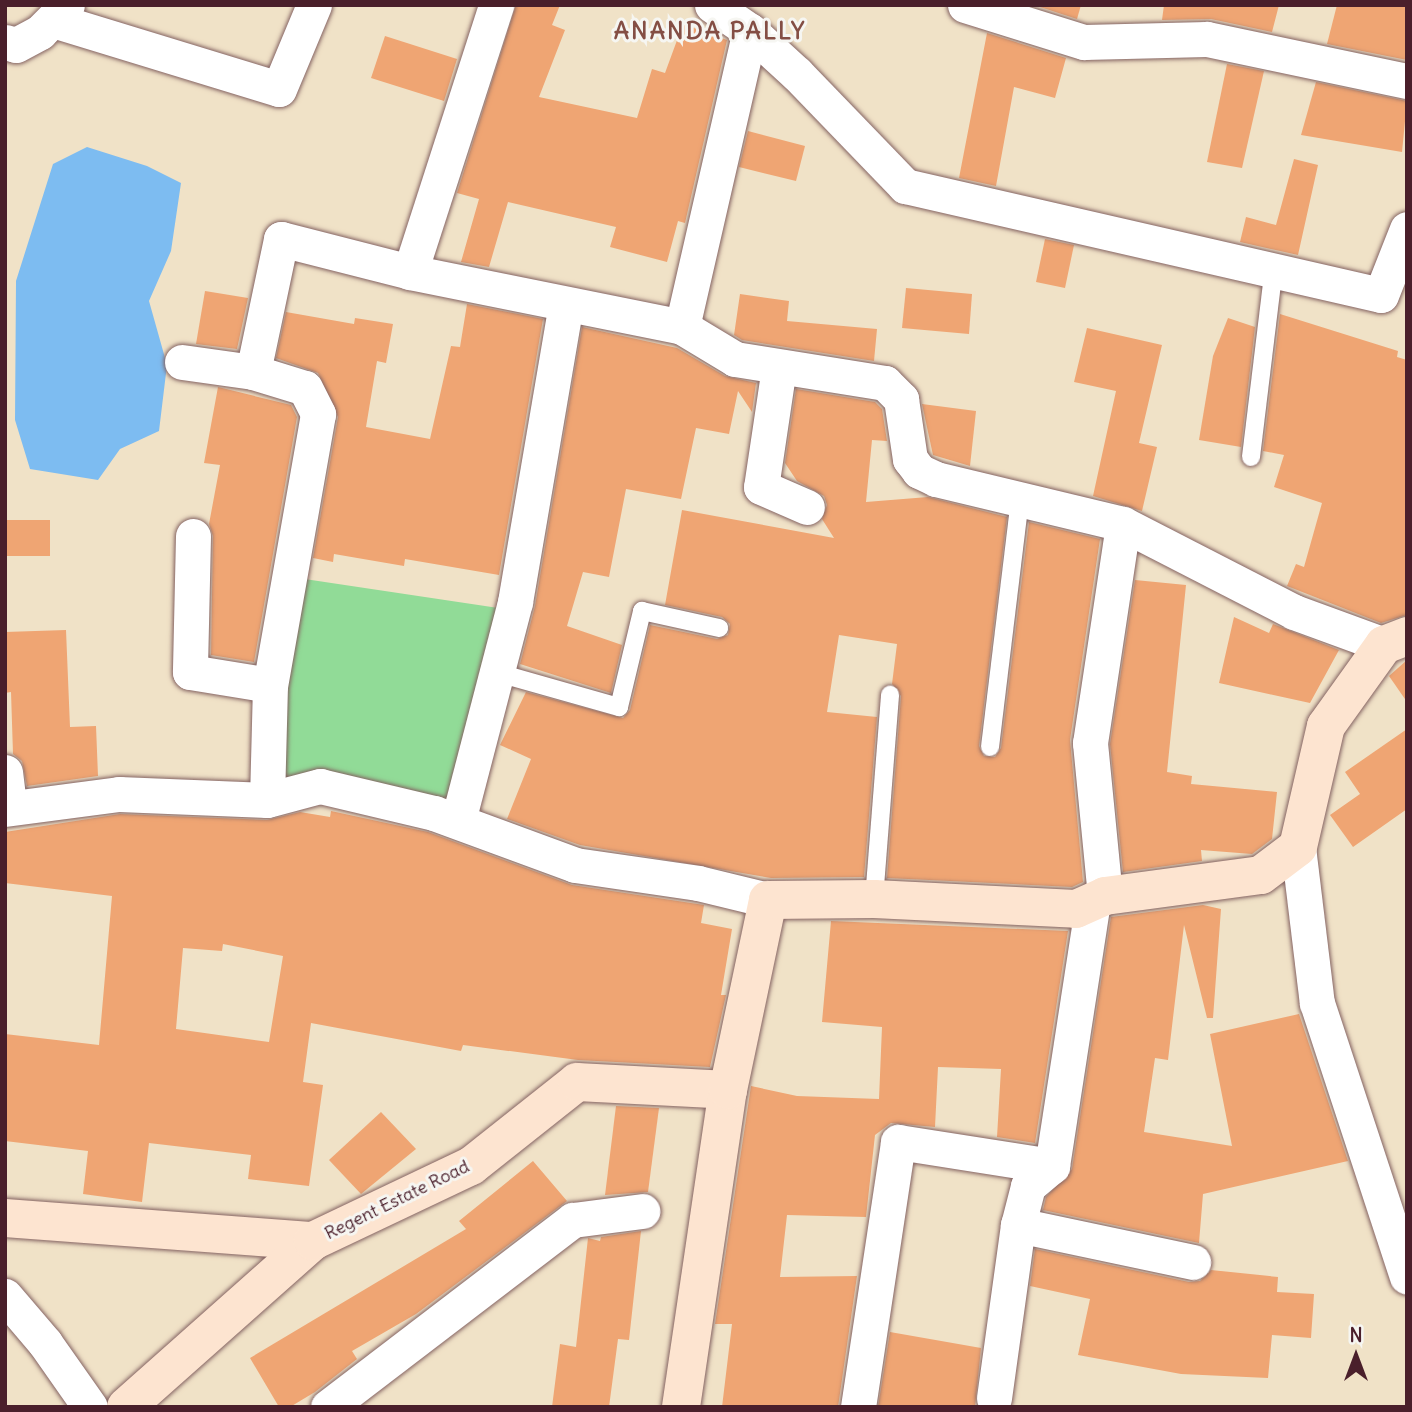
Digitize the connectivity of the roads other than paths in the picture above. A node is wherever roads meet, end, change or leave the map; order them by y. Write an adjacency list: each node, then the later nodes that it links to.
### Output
1 (314, 5): 5 (street)
2 (496, 5): 11 (street)
3 (712, 5): 6 (street)
4 (965, 5): 8 (street)
5 (60, 13): 7 (street)
6 (750, 31): 10 (street); 13 (street)
7 (5, 42)
8 (1407, 81)
9 (1407, 229): 10 (street)
10 (1273, 268): 17 (lane)
11 (410, 272): 12 (street); 16 (street)
12 (566, 304): 13 (street); 24 (street)
13 (682, 327): 15 (street)
14 (182, 362): 16 (street)
15 (779, 367): 18 (street); 19 (street)
16 (253, 372): 25 (street)
17 (1251, 457)
18 (1020, 500): 20 (street); 27 (lane)
19 (807, 507)
20 (1123, 524): 23 (street); 34 (street)
21 (193, 536): 25 (street)
22 (719, 628): 24 (lane)
23 (1396, 641): 32 (street)
24 (495, 672): 31 (street)
25 (270, 685): 29 (street)
26 (890, 695): 33 (lane)
27 (990, 747)
28 (5, 772): 30 (street)
29 (267, 800): 30 (street); 31 (street)
30 (7, 808)
31 (458, 821): 35 (street)
32 (1298, 847): 34 (street); 38 (street)
33 (874, 899): 34 (street); 35 (street)
34 (1099, 899): 37 (street)
35 (768, 900): 36 (street)
36 (728, 1090): 42 (street, Regent Estate Road); 50 (street)
37 (1052, 1166): 41 (street); 51 (street)
38 (1395, 1205): 44 (street)
39 (642, 1211): 49 (street)
40 (5, 1218): 42 (street)
41 (1018, 1225): 43 (street); 46 (street)
42 (313, 1241): 48 (street, Regent Estate Road)
43 (1192, 1262)
44 (1407, 1277)
45 (5, 1296): 47 (street)
46 (994, 1398)
47 (90, 1407)
48 (126, 1407)
49 (328, 1407)
50 (681, 1407)
51 (858, 1407)

